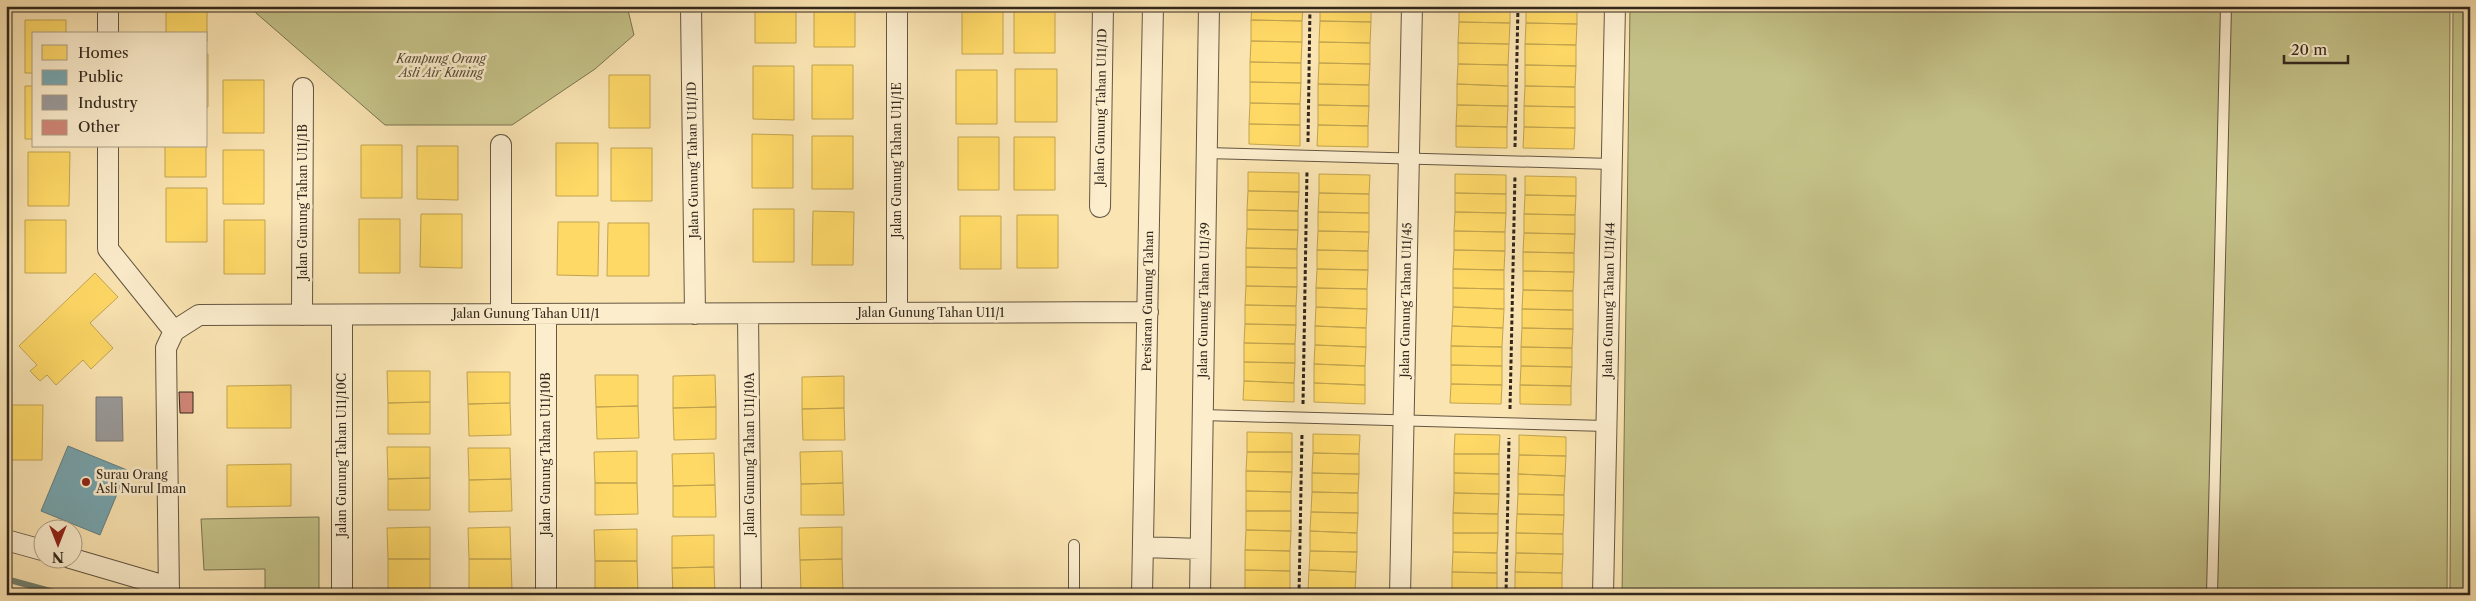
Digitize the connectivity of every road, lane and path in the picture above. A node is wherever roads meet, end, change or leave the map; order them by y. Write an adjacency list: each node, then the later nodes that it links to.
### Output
1 (108, 6): 12 (street)
2 (691, 6): 26 (street, Jalan Gunung Tahan U11/1D)
3 (897, 6): 28 (street, Jalan Gunung Tahan U11/1E)
4 (1103, 6): 21 (street, Jalan Gunung Tahan U11/1D)
5 (1153, 6): 22 (street, Persiaran Gunung Tahan)
6 (1209, 6): 16 (street, Jalan Gunung Tahan U11/39)
7 (1310, 6): 17 (path)
8 (1412, 6): 18 (street, Jalan Gunung Tahan U11/45)
9 (1518, 6): 19 (path)
10 (1615, 6): 20 (street, Jalan Gunung Tahan U11/44)
11 (2226, 6): 53 (lane)
12 (108, 32)
13 (303, 88): 29 (street, Jalan Gunung Tahan U11/1B)
14 (500, 145): 24 (street)
15 (108, 148): 30 (street)
16 (1206, 153): 17 (lane); 31 (street, Jalan Gunung Tahan U11/39)
17 (1308, 156): 18 (lane); 32 (path)
18 (1409, 159): 19 (lane); 33 (street, Jalan Gunung Tahan U11/45)
19 (1515, 161): 20 (lane); 34 (path)
20 (1612, 164): 35 (street, Jalan Gunung Tahan U11/44)
21 (1100, 207)
22 (1148, 312): 28 (street, Jalan Gunung Tahan U11/1); 39 (street, Persiaran Gunung Tahan)
23 (342, 314): 24 (street, Jalan Gunung Tahan U11/1); 29 (street, Jalan Gunung Tahan U11/1); 43 (street, Jalan Gunung Tahan U11/10C)
24 (500, 314): 25 (street, Jalan Gunung Tahan U11/1)
25 (546, 314): 26 (street, Jalan Gunung Tahan U11/1); 44 (street, Jalan Gunung Tahan U11/10B)
26 (695, 314): 27 (street, Jalan Gunung Tahan U11/1)
27 (748, 314): 28 (street, Jalan Gunung Tahan U11/1); 45 (street, Jalan Gunung Tahan U11/10A)
28 (897, 314)
29 (302, 315): 30 (street, Jalan Gunung Tahan U11/1)
30 (174, 331): 42 (street)
31 (1202, 415): 32 (lane); 40 (street, Jalan Gunung Tahan U11/39)
32 (1303, 418): 33 (lane); 49 (path)
33 (1404, 420): 34 (lane); 50 (street, Jalan Gunung Tahan U11/45)
34 (1510, 424): 35 (lane); 51 (path)
35 (1606, 426): 52 (street, Jalan Gunung Tahan U11/44)
36 (6, 540): 38 (street)
37 (1074, 545): 46 (lane)
38 (32, 547)
39 (1144, 547): 40 (street); 47 (street, Persiaran Gunung Tahan)
40 (1200, 549): 48 (street, Jalan Gunung Tahan U11/39)
41 (82, 562): 42 (street)
42 (169, 591)
43 (342, 595)
44 (546, 595)
45 (751, 595)
46 (1074, 595)
47 (1142, 595)
48 (1200, 595)
49 (1299, 595)
50 (1400, 595)
51 (1506, 595)
52 (1603, 595)
53 (2212, 595)

